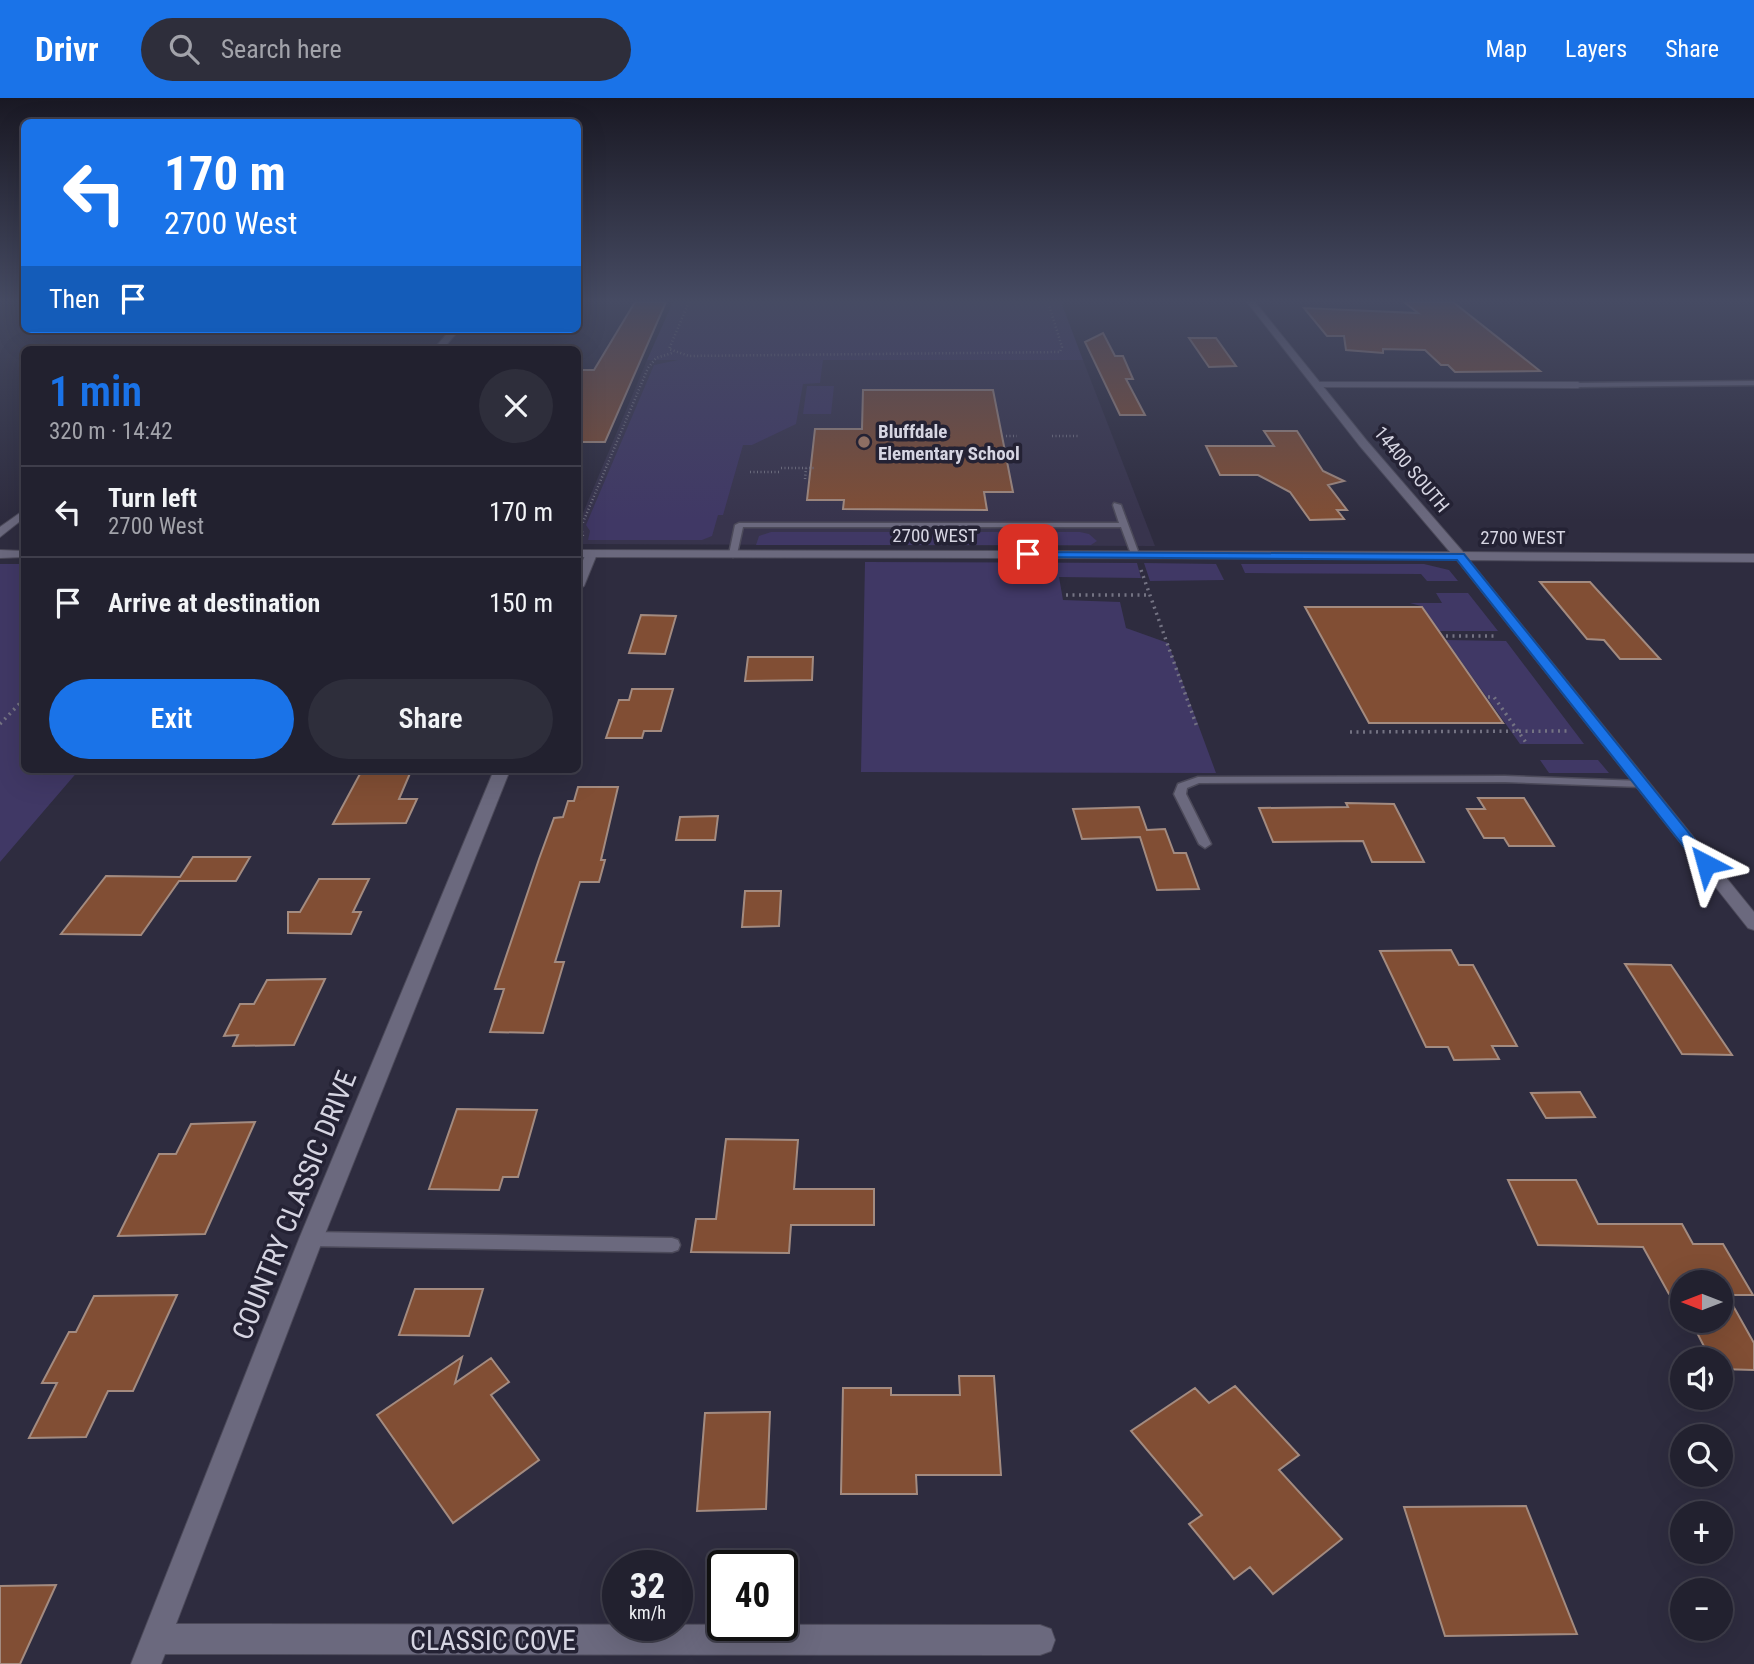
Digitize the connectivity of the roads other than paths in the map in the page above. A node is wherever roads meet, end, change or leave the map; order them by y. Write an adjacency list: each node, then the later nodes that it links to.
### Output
1 (1310, 375): 3 (street, 14400 SOUTH)
2 (1754, 383): 4 (lane)
3 (1317, 384): 4 (street); 13 (street, 14400 SOUTH)
4 (1578, 385)
5 (1117, 505): 7 (lane)
6 (21, 516): 8 (street)
7 (1124, 525): 12 (lane); 15 (lane)
8 (0, 533)
9 (583, 550): 12 (street, 2700 WEST)
10 (0, 554): 11 (street)
11 (21, 554)
12 (733, 554): 15 (street, 2700 WEST)
13 (1460, 556): 14 (street, 2700 WEST); 15 (street, 2700 WEST); 17 (street, 14400 SOUTH)
14 (1754, 558)
15 (1138, 560)
16 (501, 773): 20 (street, COUNTRY CLASSIC DRIVE)
17 (1642, 784): 18 (lane); 19 (street, 14400 SOUTH)
18 (1205, 844)
19 (1754, 924)
20 (311, 1239): 21 (lane); 23 (street, COUNTRY CLASSIC DRIVE)
21 (672, 1245)
22 (1040, 1640): 23 (street, CLASSIC COVE)
23 (151, 1651)

